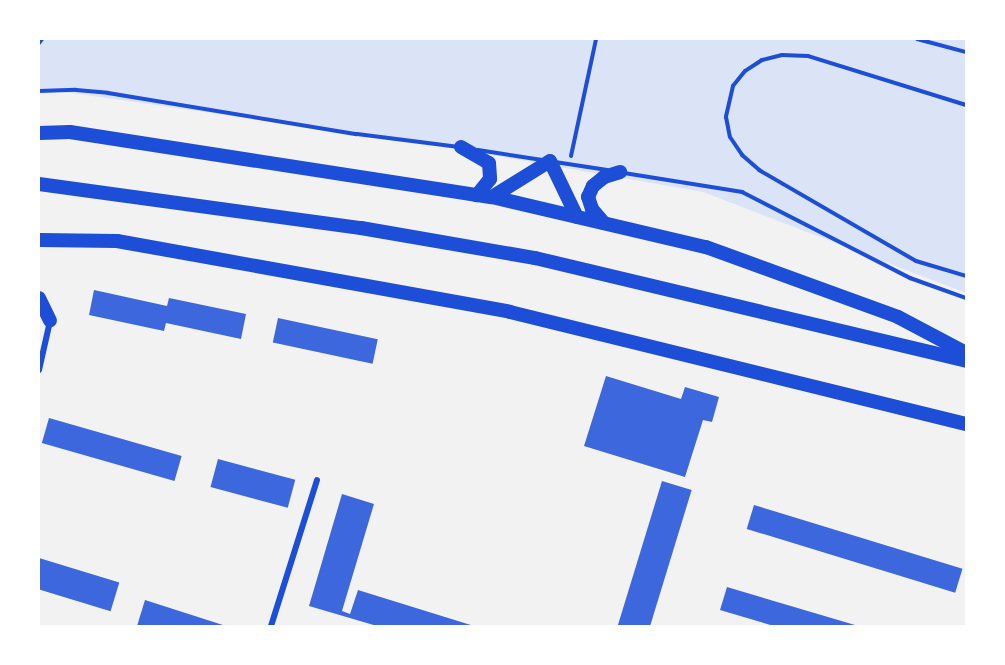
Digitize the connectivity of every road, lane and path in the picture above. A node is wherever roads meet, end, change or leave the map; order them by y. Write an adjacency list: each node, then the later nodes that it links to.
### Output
1 (42, 39): 4 (path)
2 (596, 39): 11 (path)
3 (917, 39): 5 (path)
4 (39, 43)
5 (966, 52)
6 (39, 91): 9 (lane)
7 (966, 105): 19 (lane)
8 (39, 133): 14 (highway)
9 (461, 147): 10 (lane); 14 (highway)
10 (550, 161): 11 (lane); 15 (highway); 16 (highway)
11 (569, 164): 12 (lane)
12 (620, 172): 17 (highway); 21 (lane)
13 (39, 184): 24 (highway)
14 (477, 195): 15 (highway)
15 (492, 197): 16 (highway)
16 (577, 217): 17 (highway)
17 (604, 223): 23 (highway)
18 (39, 240): 26 (highway)
19 (966, 276)
20 (39, 298): 22 (highway)
21 (966, 298)
22 (50, 321): 25 (street)
23 (966, 353)
24 (966, 361)
25 (39, 370)
26 (966, 424)
27 (316, 480): 28 (street)
28 (271, 626)

